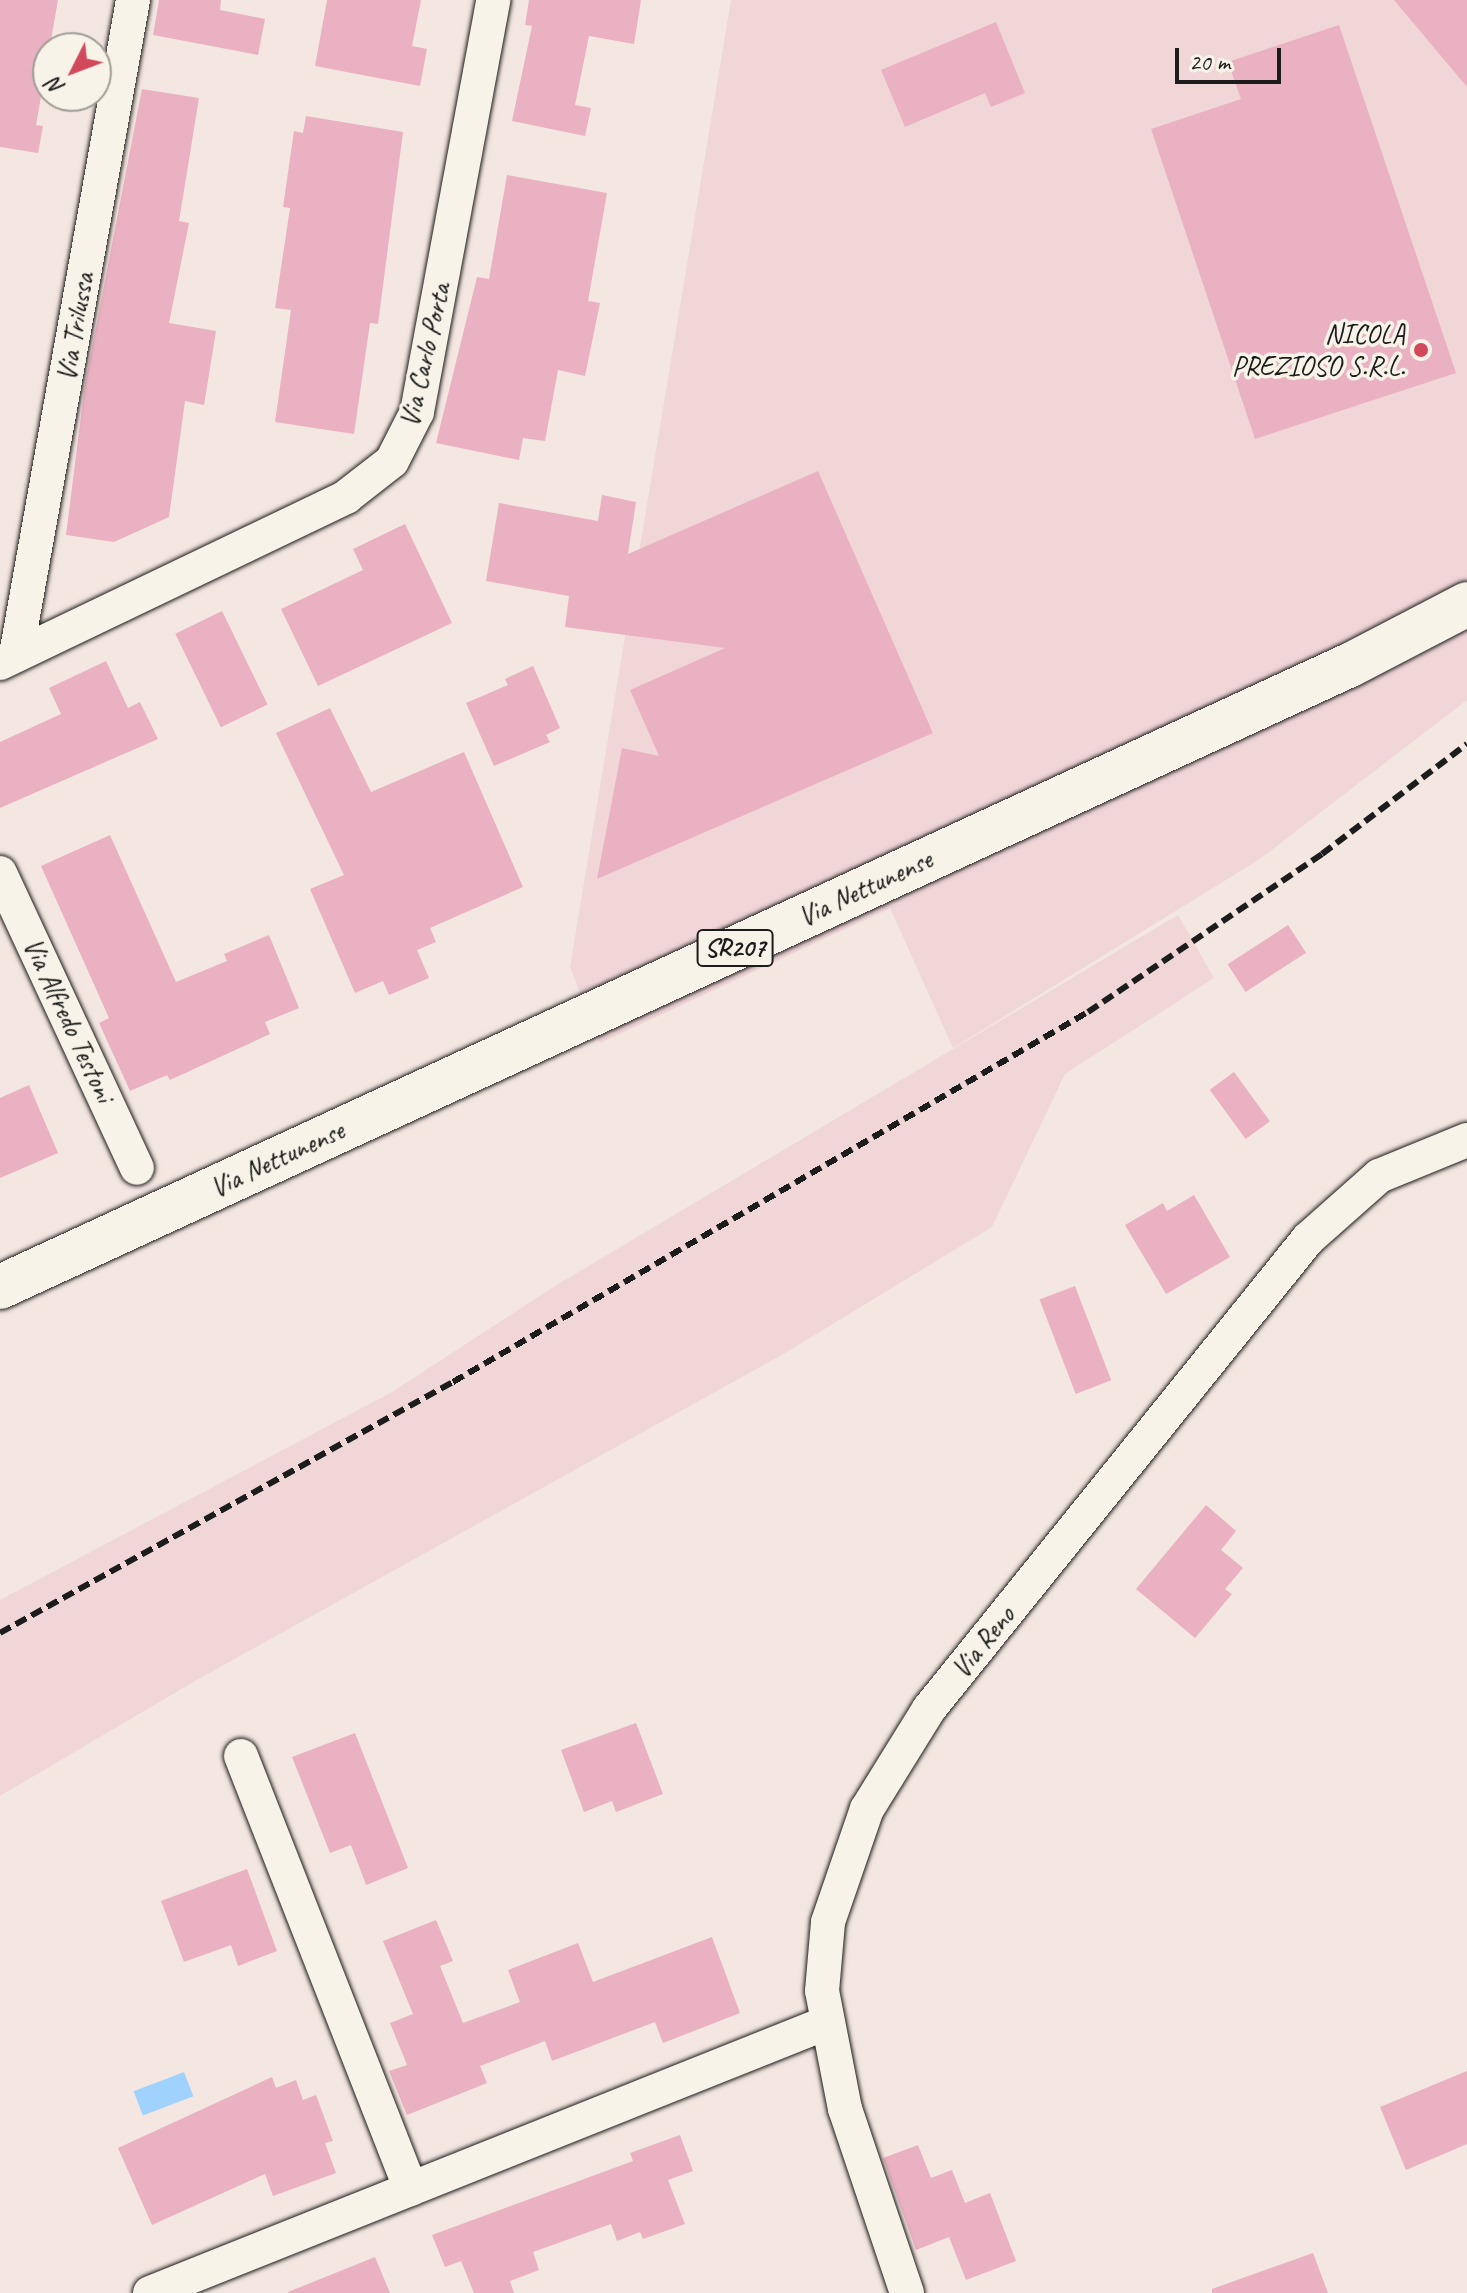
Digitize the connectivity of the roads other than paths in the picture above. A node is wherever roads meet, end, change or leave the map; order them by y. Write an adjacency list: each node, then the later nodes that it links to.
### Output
1 (133, 0): 4 (street, Via Trilussa)
2 (493, 0): 4 (street, Via Carlo Porta)
3 (1467, 604): 8 (main road, Via Nettunense / SR207)
4 (8, 659)
5 (0, 873): 7 (street, Via Alfredo Testoni)
6 (1467, 1140): 10 (street, Via Reno)
7 (137, 1168)
8 (0, 1287)
9 (241, 1756): 11 (street)
10 (826, 2023): 11 (street); 13 (street, Via Reno)
11 (411, 2189): 12 (street)
12 (150, 2293)
13 (907, 2293)

